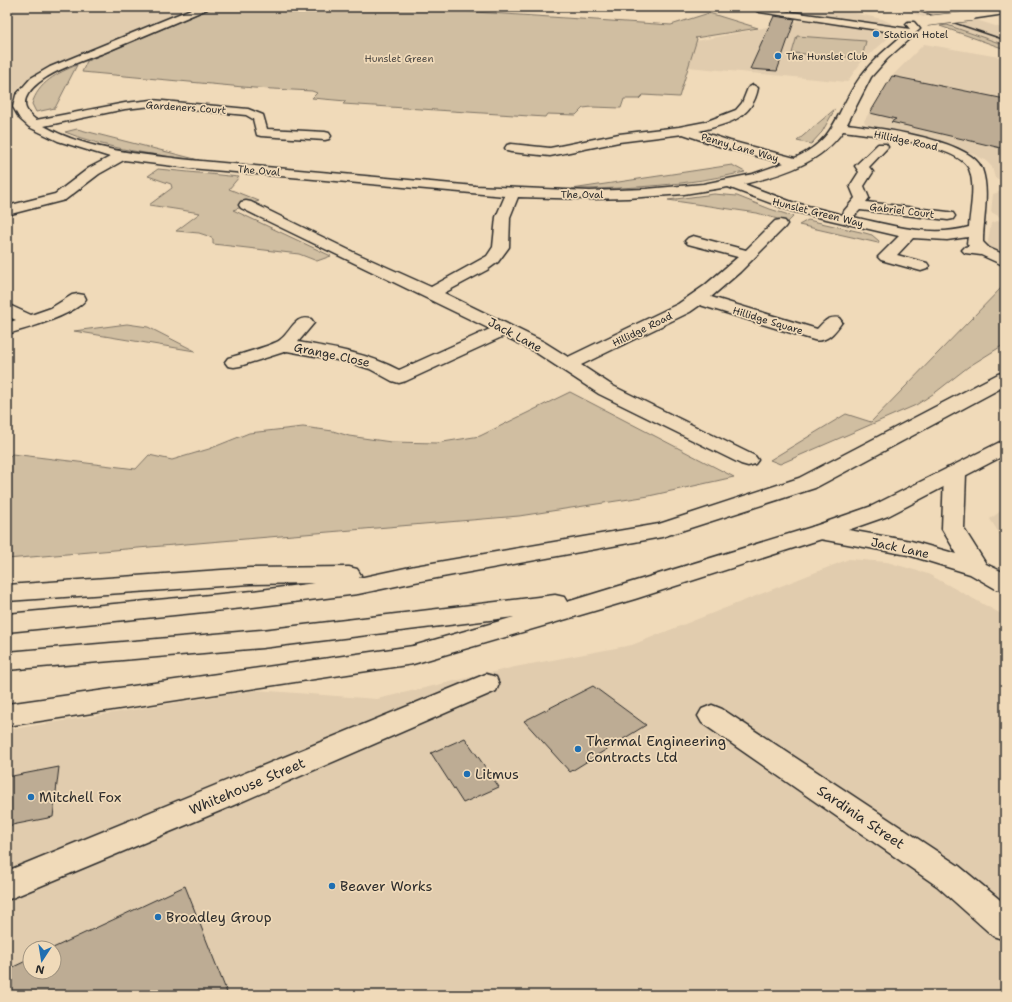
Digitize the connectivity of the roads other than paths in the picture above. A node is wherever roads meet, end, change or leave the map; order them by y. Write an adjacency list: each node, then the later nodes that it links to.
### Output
1 (204, 7): 8 (main road, The Oval)
2 (760, 9): 6 (main road)
3 (1005, 11): 4 (main road)
4 (973, 16): 5 (main road); 6 (main road, bridge)
5 (1005, 17)
6 (909, 26): 9 (main road)
7 (753, 88): 11 (main road, Penny Lane Way)
8 (34, 124): 12 (main road, Gardeners Court); 16 (main road, The Oval)
9 (840, 127): 17 (main road); 26 (main road, Hillidge Road)
10 (603, 129): 13 (main road)
11 (684, 130): 13 (main road, Penny Lane Way); 17 (main road, Penny Lane Way)
12 (325, 136)
13 (618, 138): 15 (main road, Penny Lane Way)
14 (882, 147): 21 (main road, Gabriel Court)
15 (511, 148)
16 (121, 156): 19 (main road, The Oval); 22 (main road)
17 (798, 163): 18 (main road)
18 (730, 183): 19 (main road, The Oval); 24 (main road, Hunslet Green Way)
19 (513, 192): 33 (main road)
20 (246, 205): 33 (main road, Jack Lane)
21 (856, 205): 23 (main road, Gabriel Court); 24 (main road, Gabriel Court)
22 (7, 211)
23 (948, 216)
24 (844, 219): 27 (main road, Hunslet Green Way)
25 (780, 224): 30 (main road, Hillidge Road)
26 (975, 230): 27 (main road, Hunslet Green Way); 29 (main road, Hillidge Road)
27 (909, 234): 29 (main road, Hunslet Green Way); 32 (main road)
28 (693, 241): 30 (main road)
29 (984, 251): 31 (main road, Hunslet Green Way)
30 (749, 255): 35 (main road, Hillidge Road)
31 (1005, 261)
32 (921, 266)
33 (431, 293): 41 (main road, Jack Lane)
34 (78, 299): 37 (main road)
35 (699, 299): 38 (main road, Hillidge Square); 44 (main road, Hillidge Road)
36 (7, 309): 37 (main road)
37 (30, 321): 40 (main road)
38 (833, 322)
39 (305, 323): 42 (main road, Grange Close)
40 (7, 329)
41 (504, 329): 44 (main road, Jack Lane); 45 (main road)
42 (286, 345): 43 (main road, Grange Close); 45 (main road, Grange Close)
43 (234, 362)
44 (567, 365): 49 (main road, Jack Lane)
45 (399, 377): 47 (main road, Grange Close)
46 (1005, 378): 53 (main road)
47 (417, 388)
48 (1005, 447): 50 (main road)
49 (748, 460)
50 (955, 472): 51 (main road); 52 (main road)
51 (820, 532): 52 (main road, Jack Lane); 56 (main road)
52 (978, 569): 54 (main road, Jack Lane)
53 (415, 574): 55 (main road); 57 (main road)
54 (1005, 583)
55 (7, 593)
56 (626, 593): 58 (main road); 60 (main road)
57 (7, 623)
58 (7, 661)
59 (486, 684): 62 (main road, Whitehouse Street)
60 (7, 715)
61 (712, 716): 63 (main road, Sardinia Street)
62 (7, 886)
63 (1005, 925)

